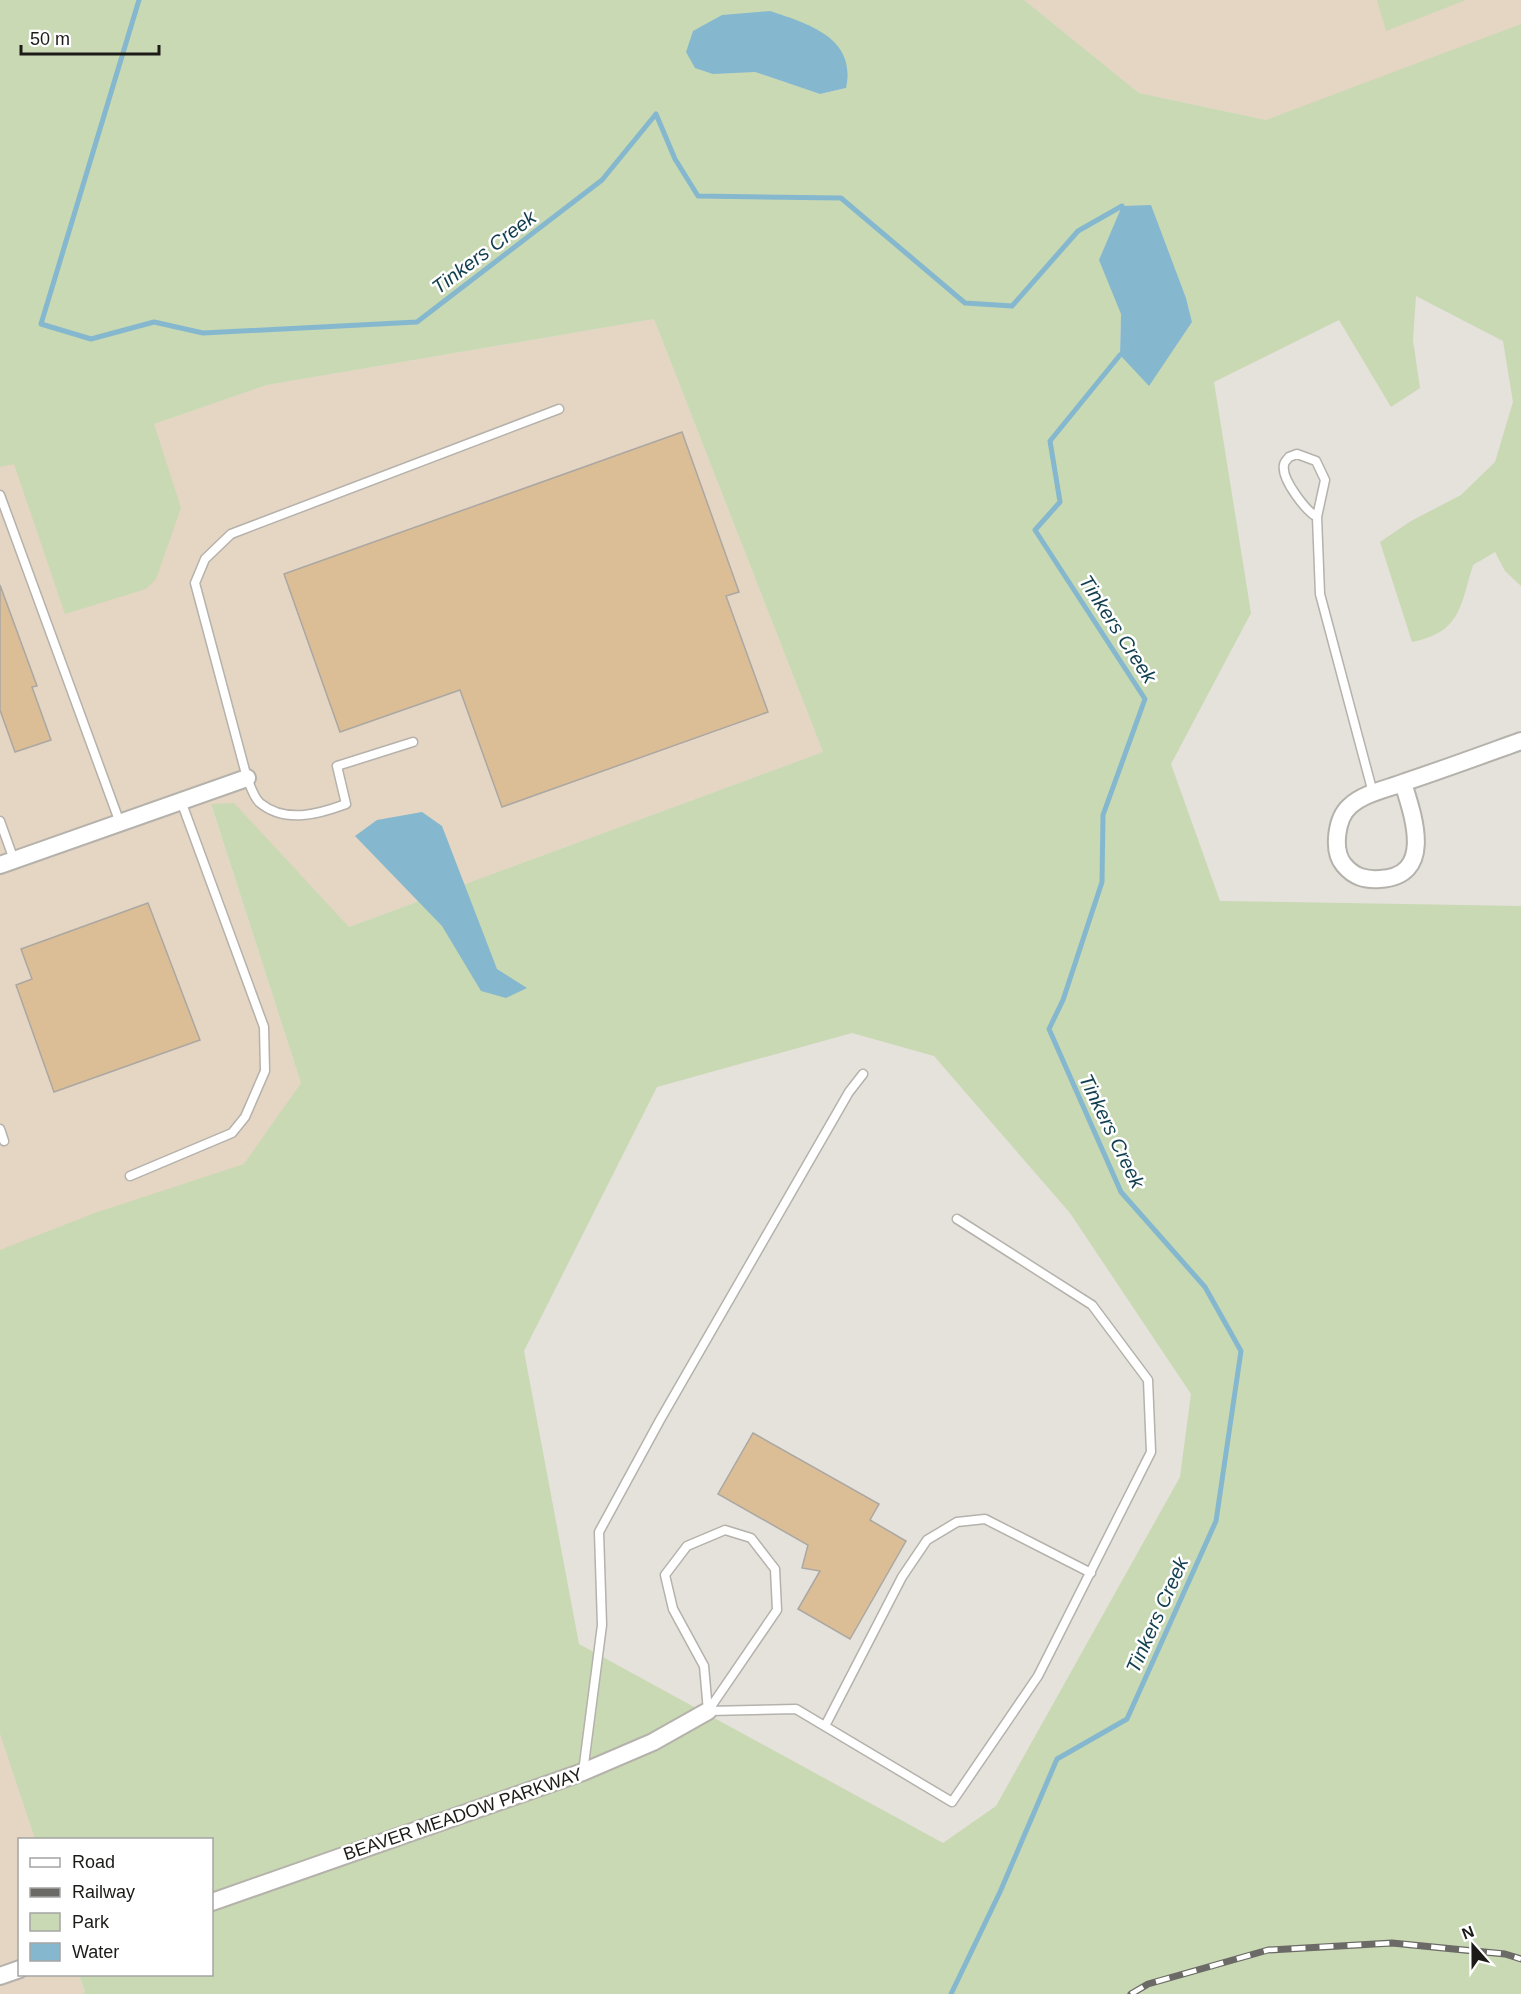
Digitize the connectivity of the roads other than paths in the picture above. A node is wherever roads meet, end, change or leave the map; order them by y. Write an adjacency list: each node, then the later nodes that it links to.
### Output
1 (559, 410): 6 (lane)
2 (0, 495): 11 (lane)
3 (1317, 518): 3 (lane); 8 (lane)
4 (1521, 741): 7 (street)
5 (413, 742): 6 (lane)
6 (247, 778): 9 (street)
7 (1403, 783): 8 (street); 8 (street)
8 (1373, 793)
9 (181, 801): 11 (street); 16 (lane)
10 (0, 821): 12 (lane)
11 (120, 823): 12 (street)
12 (7, 862)
13 (862, 1074): 21 (lane)
14 (0, 1129): 15 (lane)
15 (4, 1141)
16 (130, 1176)
17 (957, 1219): 18 (lane)
18 (1090, 1573): 20 (lane); 20 (lane)
19 (708, 1711): 19 (lane); 20 (lane); 21 (street, BEAVER MEADOW PARKWAY)
20 (825, 1726)
21 (583, 1772): 22 (street, BEAVER MEADOW PARKWAY)
22 (213, 1902)
23 (18, 1971): 24 (street)
24 (0, 1976)

